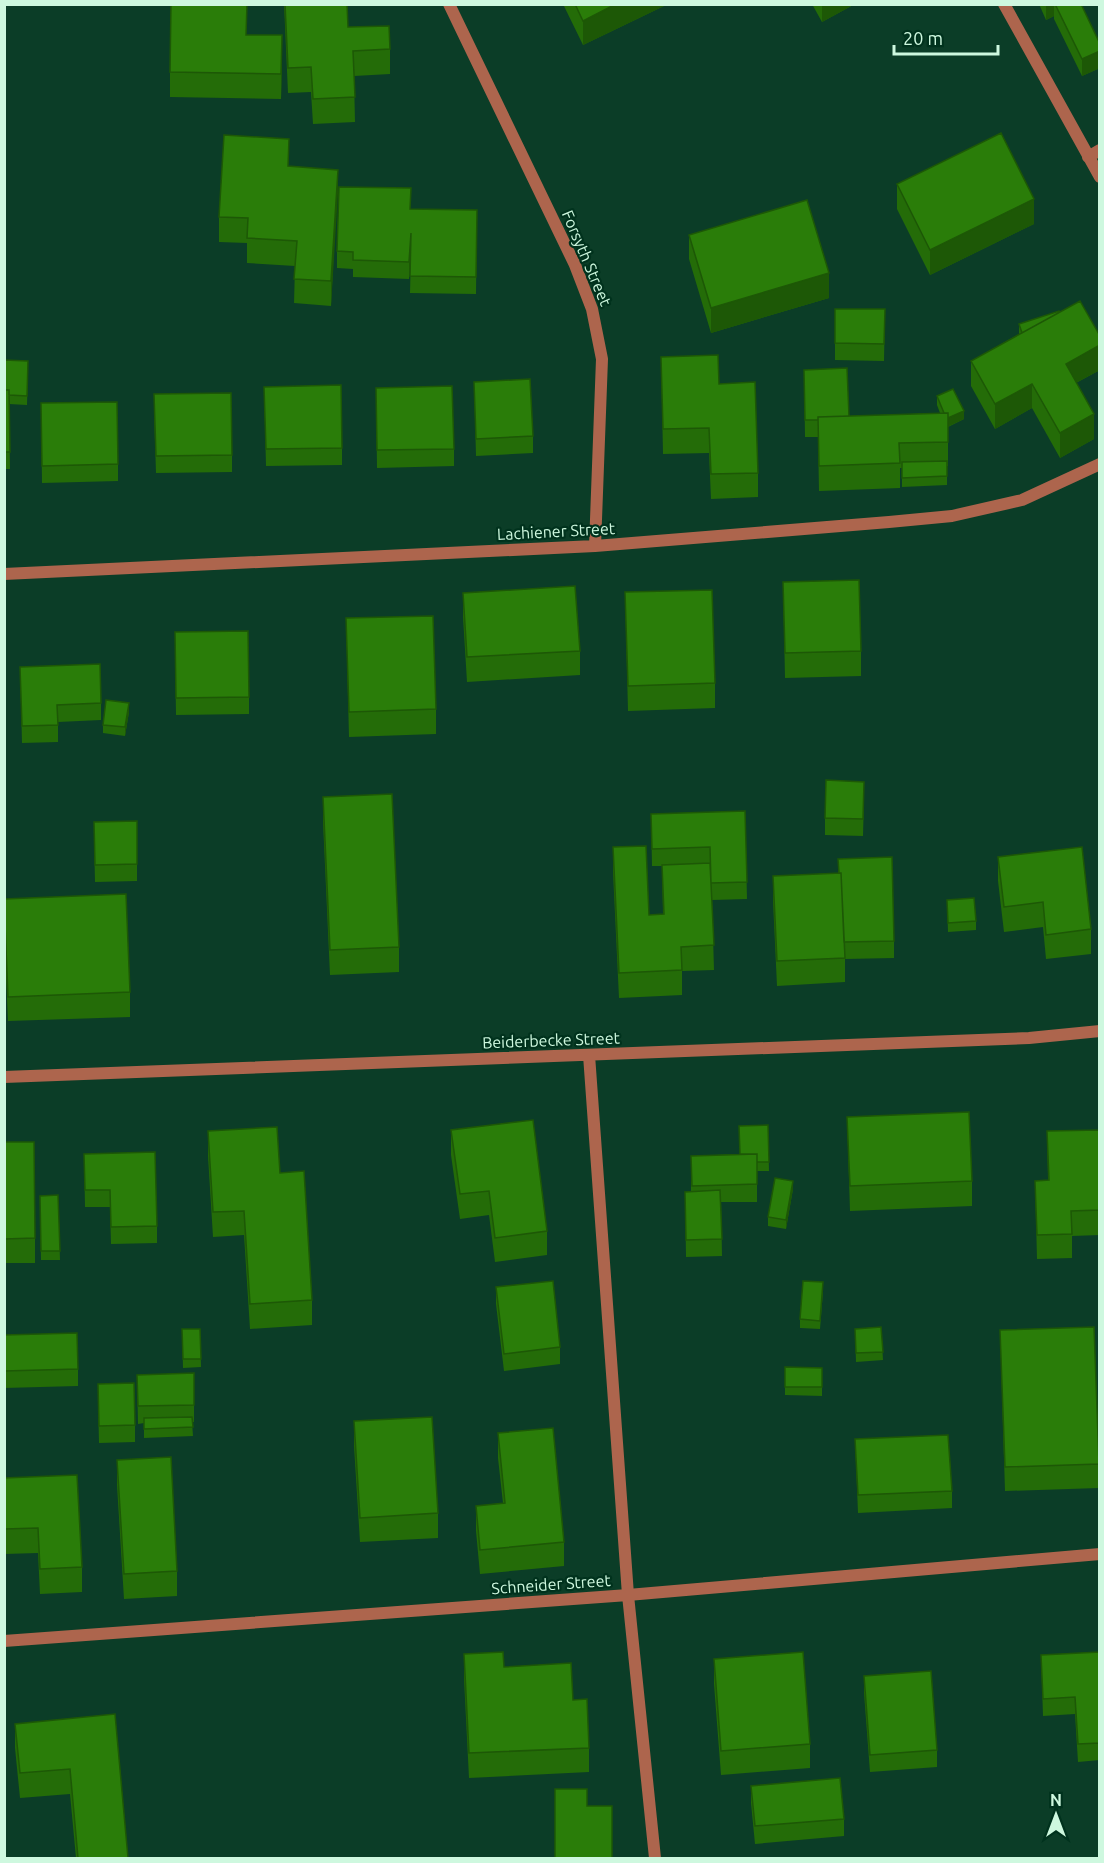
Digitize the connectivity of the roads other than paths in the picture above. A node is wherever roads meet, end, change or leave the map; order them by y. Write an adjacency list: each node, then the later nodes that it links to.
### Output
1 (449, 4): 7 (street, Forsyth Street)
2 (1004, 4): 4 (street)
3 (1100, 150): 4 (street)
4 (1088, 157): 5 (street)
5 (1100, 177)
6 (1100, 464): 7 (street, Lachiener Street)
7 (595, 546): 8 (street, Lachiener Street)
8 (4, 574)
9 (1100, 1031): 10 (street, Beiderbecke Street)
10 (590, 1055): 11 (street, Beiderbecke Street); 13 (street)
11 (4, 1077)
12 (1100, 1554): 13 (street, Schneider Street)
13 (628, 1595): 14 (street, Schneider Street); 15 (street)
14 (4, 1641)
15 (655, 1858)

